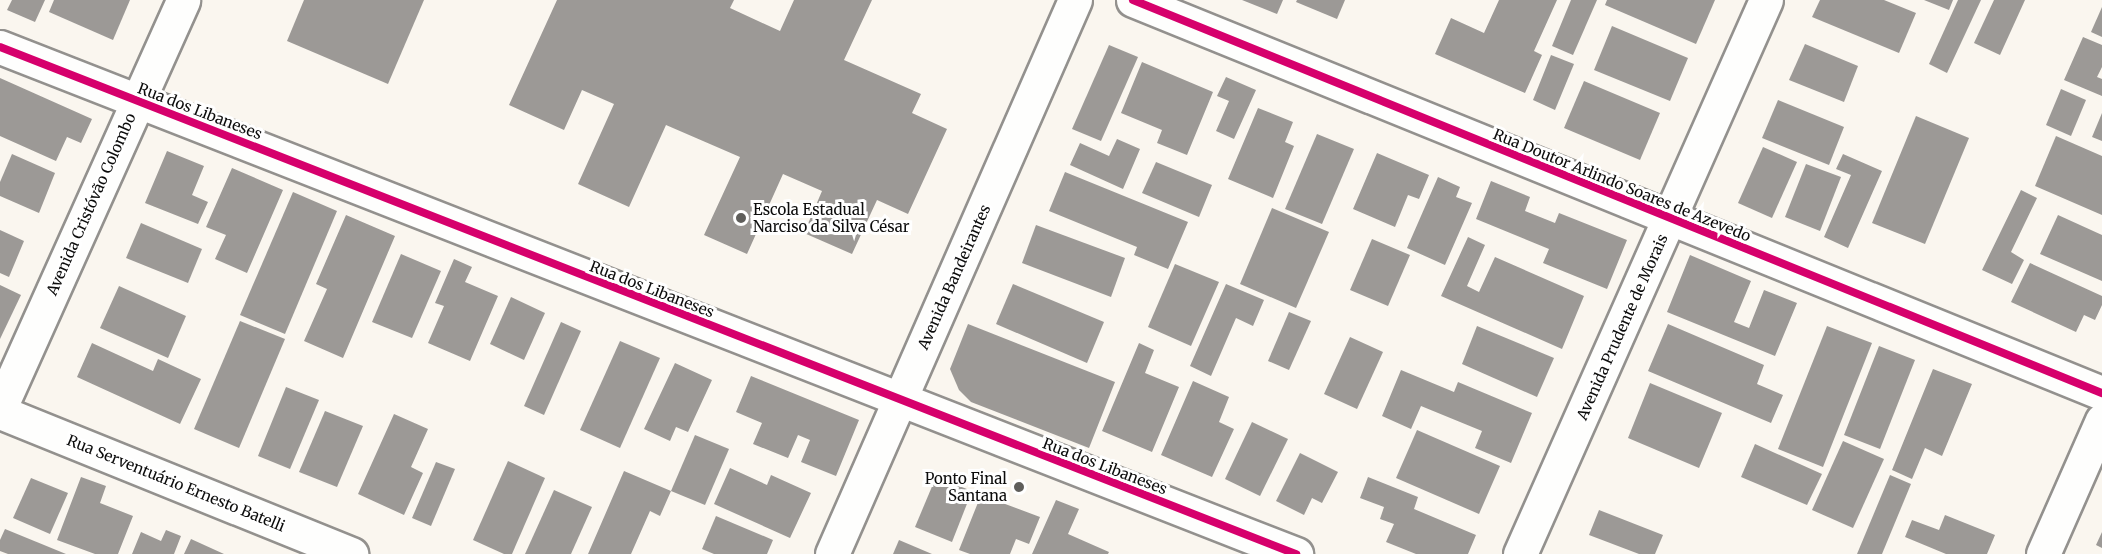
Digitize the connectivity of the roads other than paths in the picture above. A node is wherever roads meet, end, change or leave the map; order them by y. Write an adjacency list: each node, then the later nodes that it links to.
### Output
1 (183, 0): 6 (street, Avenida Cristóvão Colombo)
2 (1075, 0): 9 (street, Avenida Bandeirantes)
3 (1133, 0): 7 (street, Rua Doutor Arlindo Soares de Azevedo)
4 (1766, 0): 7 (street, Avenida Prudente de Morais)
5 (0, 47): 6 (street, Rua dos Libaneses)
6 (137, 101): 9 (street, Rua dos Libaneses); 10 (street, Avenida Cristóvão Colombo)
7 (1670, 219): 8 (street, Rua Doutor Arlindo Soares de Azevedo); 15 (street, Avenida Prudente de Morais)
8 (2102, 393)
9 (899, 401): 13 (street, Avenida Bandeirantes); 14 (street, Rua dos Libaneses)
10 (0, 410): 12 (street, Rua Serventuário Ernesto Batelli)
11 (2102, 420): 16 (street)
12 (351, 554)
13 (832, 554)
14 (1296, 554)
15 (1520, 554)
16 (2043, 554)

